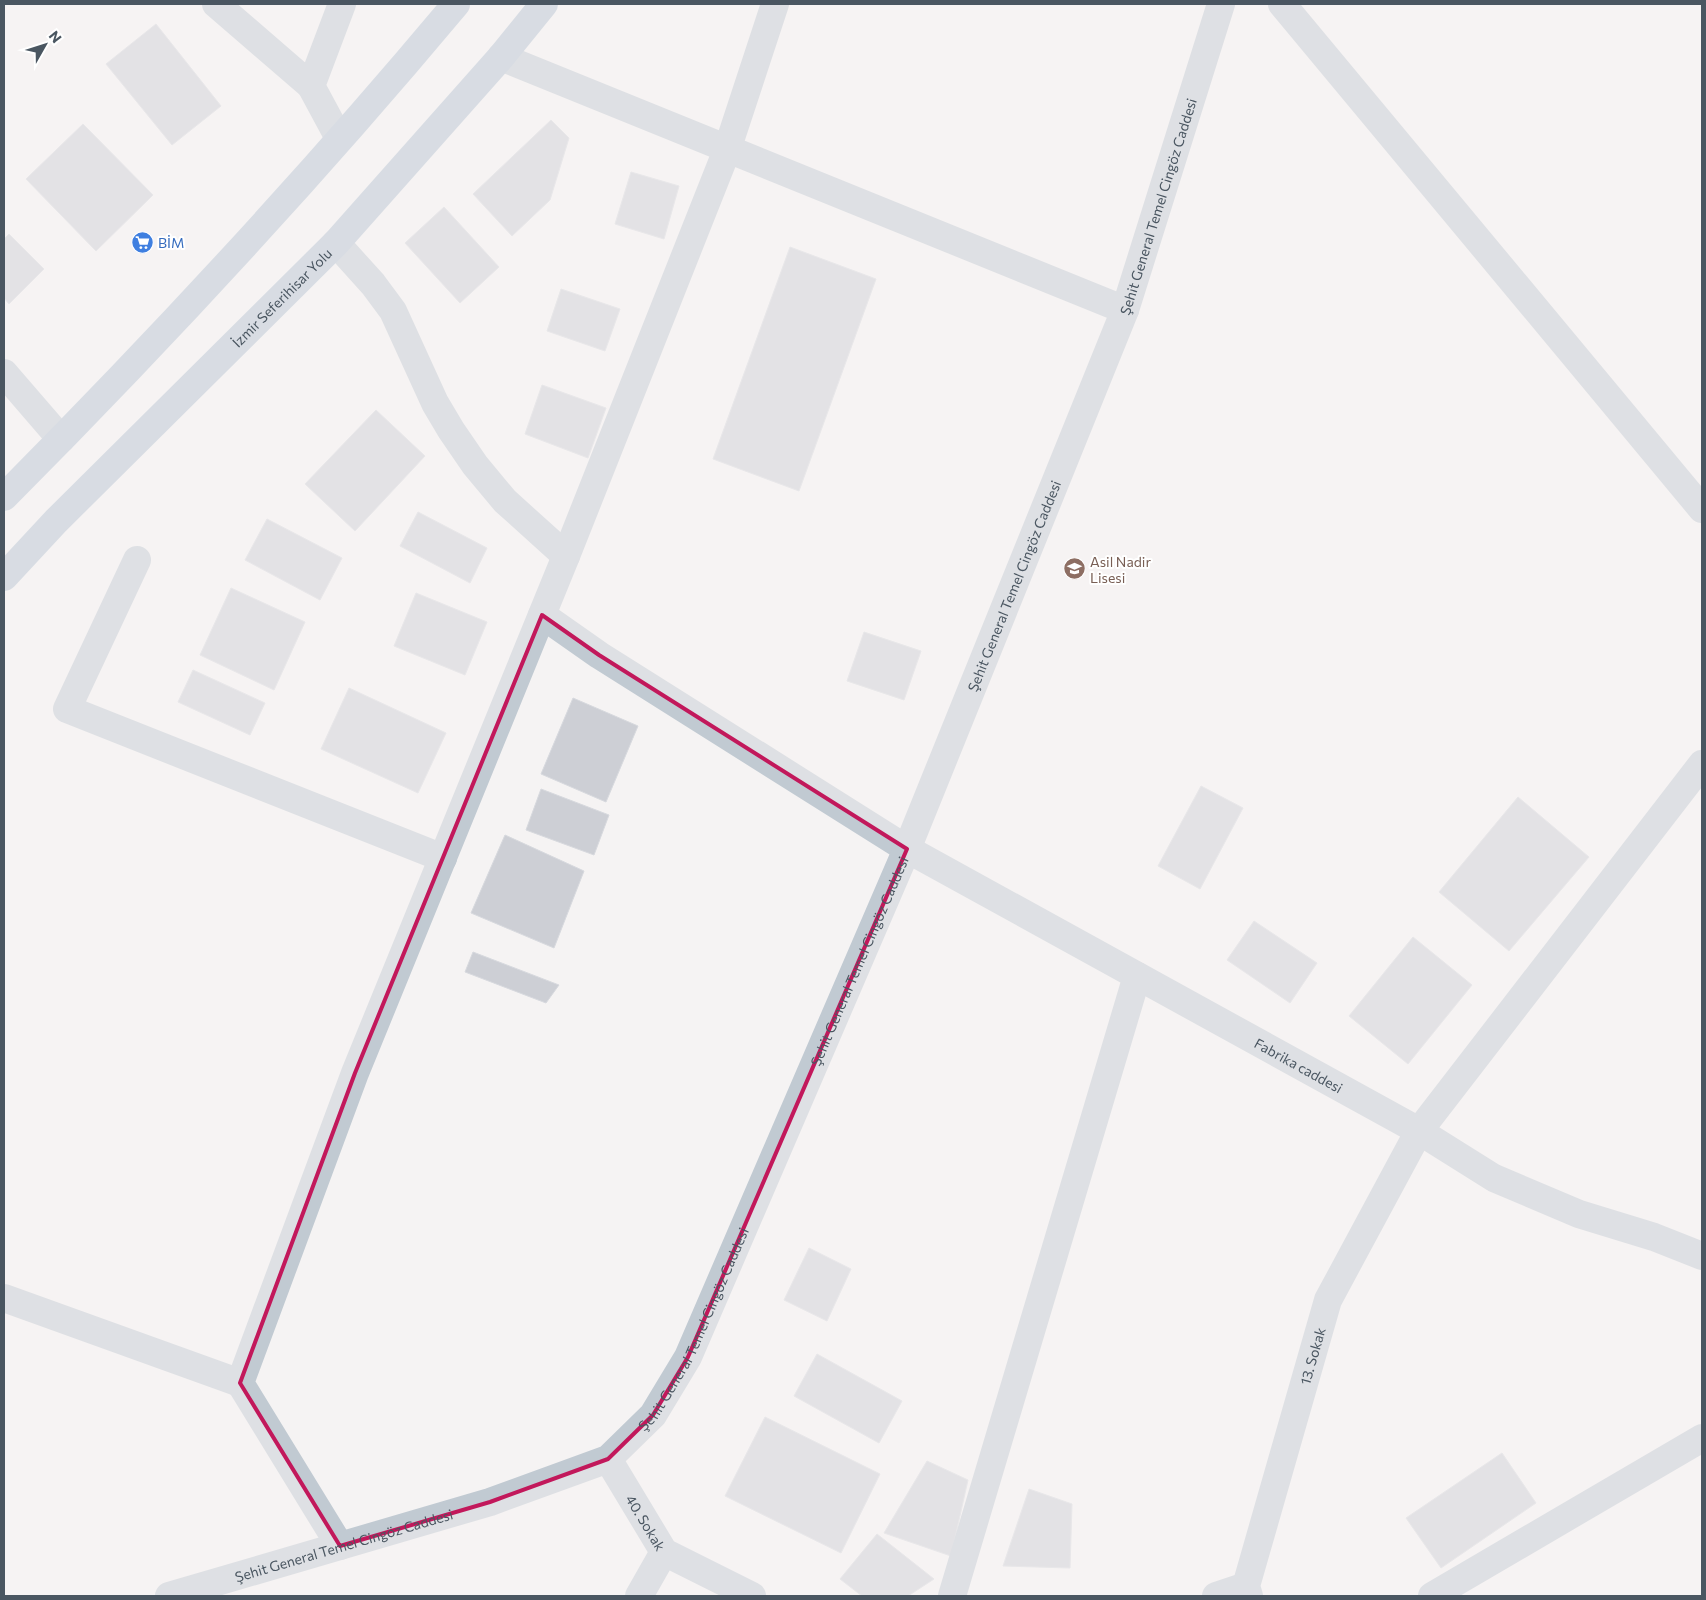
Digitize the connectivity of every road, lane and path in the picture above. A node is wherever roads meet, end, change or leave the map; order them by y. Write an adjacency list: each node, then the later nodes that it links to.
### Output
1 (216, 4): 9 (street)
2 (342, 4): 9 (street)
3 (456, 4): 10 (main road)
4 (544, 4): 8 (main road, İzmir Seferihisar Yolu)
5 (775, 4): 11 (street)
6 (1221, 4): 13 (street, Şehit General Temel Cingöz Caddesi)
7 (1282, 4): 17 (street)
8 (501, 57): 11 (street); 12 (main road, İzmir Seferihisar Yolu)
9 (311, 86): 10 (street)
10 (339, 138): 15 (main road)
11 (727, 150): 13 (street); 18 (street)
12 (336, 242): 18 (street); 20 (main road, İzmir Seferihisar Yolu)
13 (1124, 310): 23 (street, Şehit General Temel Cingöz Caddesi)
14 (4, 373): 15 (street)
15 (61, 439): 16 (main road)
16 (4, 497)
17 (1702, 509)
18 (566, 556): 21 (street)
19 (137, 560): 24 (street)
20 (4, 577)
21 (542, 614): 23 (street, Fabrika caddesi); 24 (street)
22 (1702, 764): 26 (street, 13. Sokak)
23 (907, 849): 25 (street, Fabrika caddesi); 31 (street, Şehit General Temel Cingöz Caddesi)
24 (443, 858): 29 (street)
25 (1138, 976): 26 (street, Fabrika caddesi); 38 (street)
26 (1419, 1131): 27 (street, Fabrika caddesi); 34 (street, 13. Sokak)
27 (1702, 1256)
28 (4, 1298): 29 (street)
29 (240, 1383): 32 (street)
30 (1702, 1438): 40 (street)
31 (608, 1459): 32 (street, Şehit General Temel Cingöz Caddesi); 33 (street, 40. Sokak)
32 (340, 1546): 35 (street, Şehit General Temel Cingöz Caddesi)
33 (664, 1552): 36 (street); 37 (street, 40. Sokak)
34 (1248, 1591): 39 (street)
35 (169, 1596)
36 (639, 1596)
37 (752, 1596)
38 (952, 1596)
39 (1216, 1596)
40 (1432, 1596)

